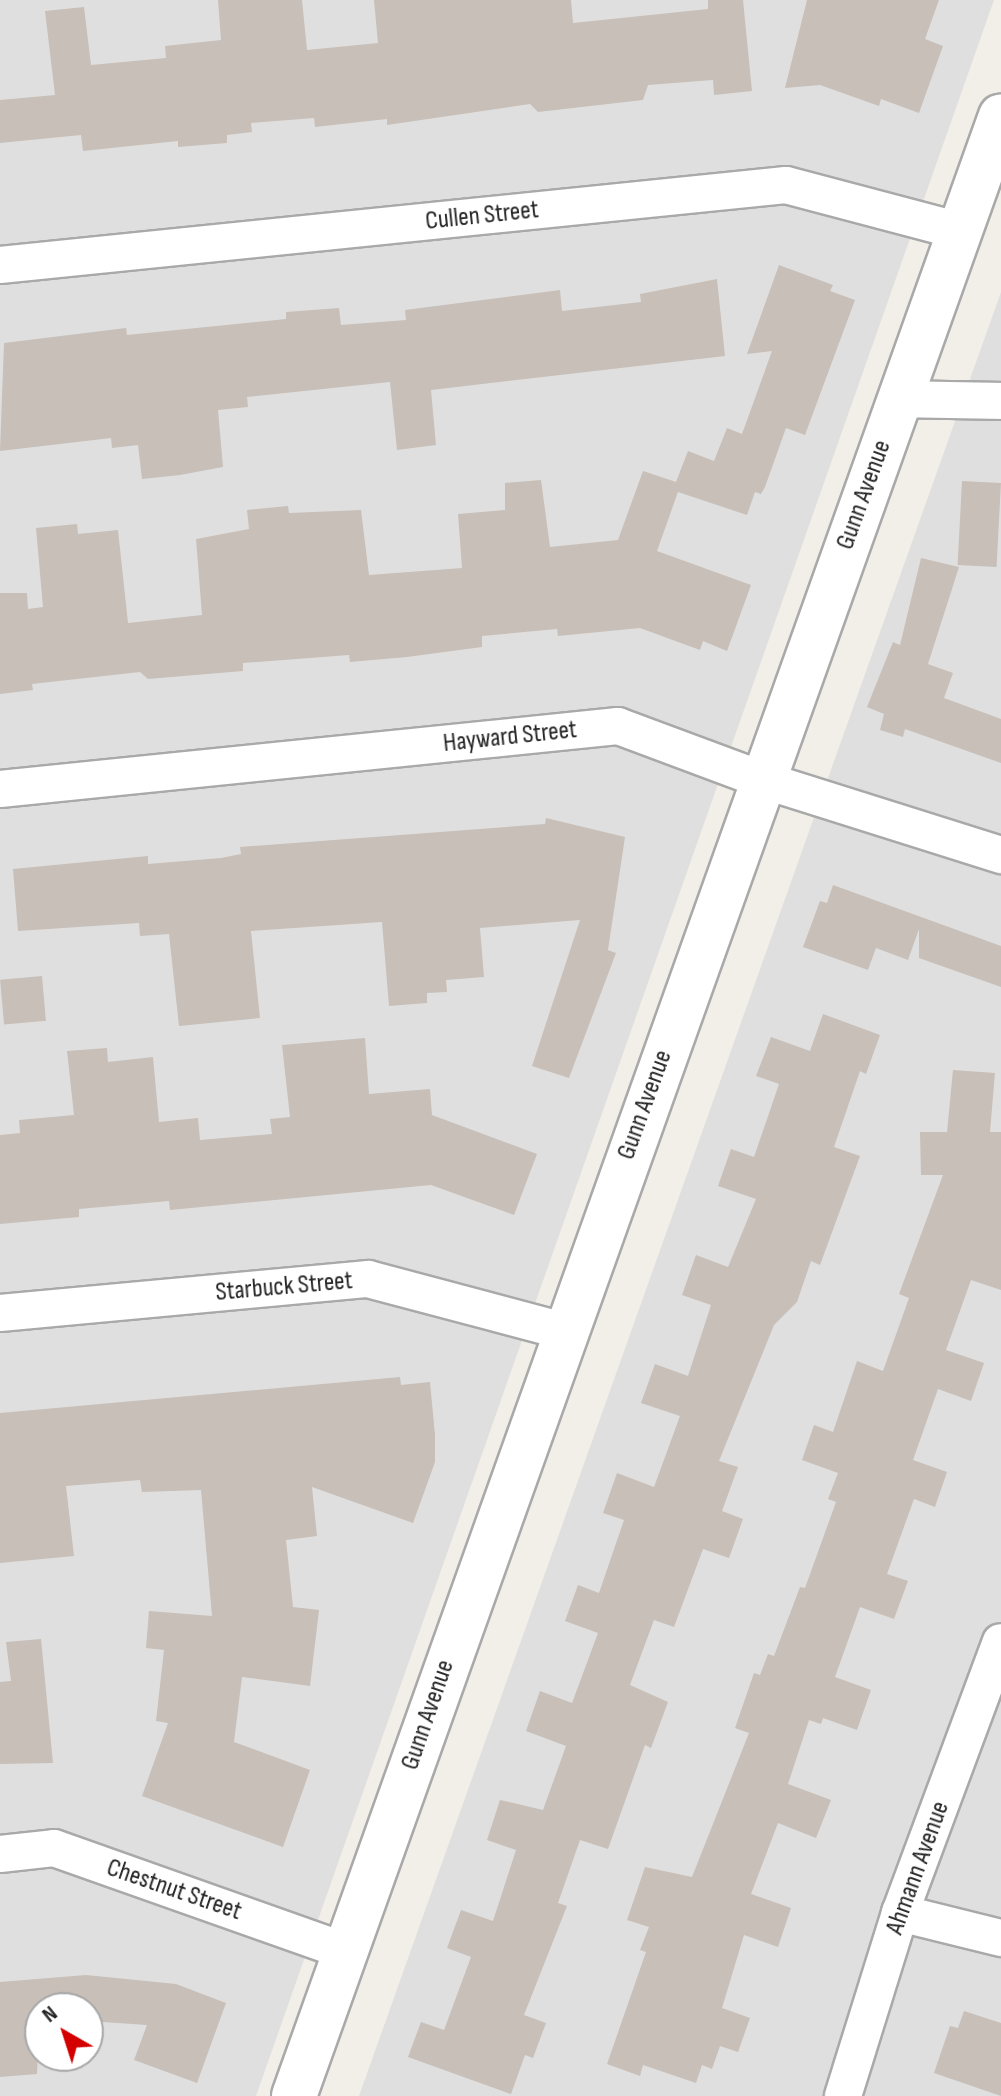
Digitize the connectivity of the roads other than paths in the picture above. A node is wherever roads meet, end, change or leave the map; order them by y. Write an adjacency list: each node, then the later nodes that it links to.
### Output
1 (1001, 116): 2 (street, Gunn Avenue)
2 (960, 231): 3 (street, Cullen Street); 4 (street, Gunn Avenue)
3 (0, 265)
4 (898, 399): 5 (street); 6 (street, Gunn Avenue)
5 (1001, 401)
6 (763, 780): 7 (street, Hayward Street); 8 (street, Hayward Street); 10 (street, Gunn Avenue)
7 (0, 789)
8 (1001, 855)
9 (0, 1313): 10 (street, Starbuck Street)
10 (563, 1331): 15 (street, Gunn Avenue)
11 (1001, 1642): 13 (street, Ahmann Avenue)
12 (0, 1854): 15 (street, Chestnut Street)
13 (900, 1913): 14 (street); 17 (street, Ahmann Avenue)
14 (1001, 1938)
15 (345, 1951): 16 (street, Gunn Avenue)
16 (294, 2096)
17 (843, 2096)

